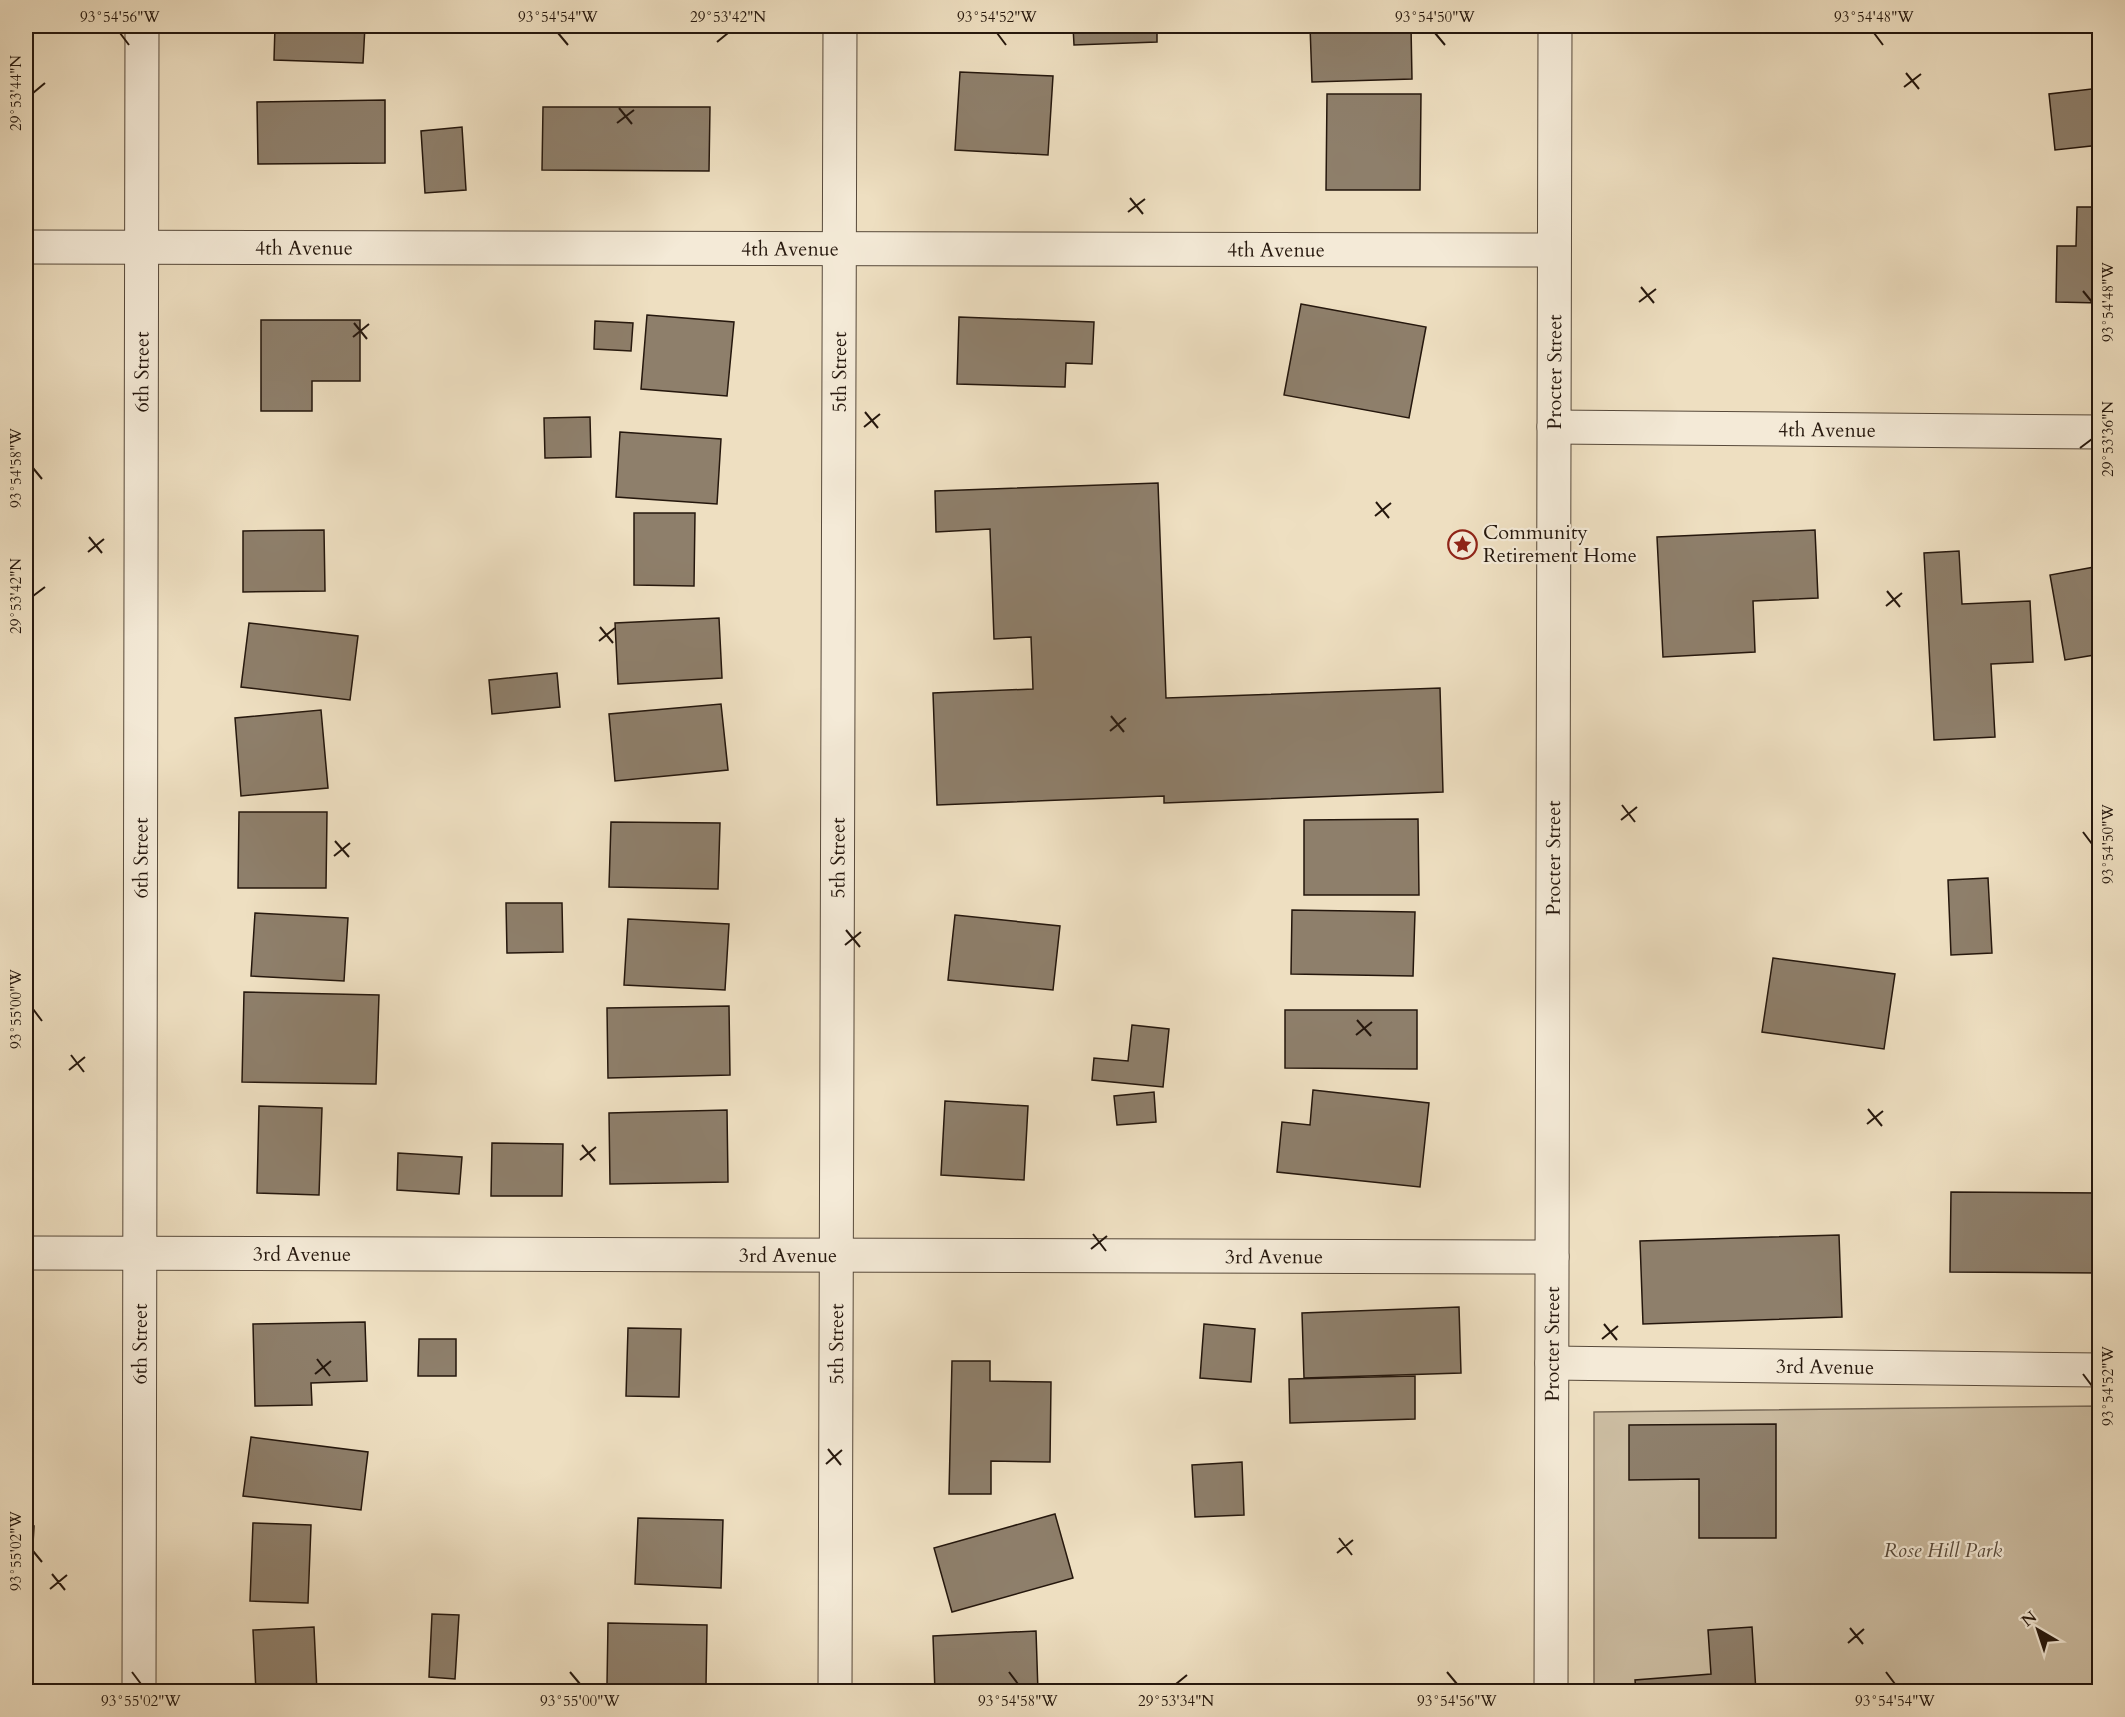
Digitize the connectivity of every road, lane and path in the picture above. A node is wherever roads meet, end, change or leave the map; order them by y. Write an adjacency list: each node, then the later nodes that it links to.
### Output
1 (142, 26): 5 (street, 6th Street)
2 (840, 26): 6 (street, 5th Street)
3 (1555, 26): 7 (street, Procter Street)
4 (26, 247): 5 (street, 4th Avenue)
5 (142, 247): 6 (street, 4th Avenue); 11 (street, 6th Street)
6 (839, 249): 7 (street, 4th Avenue); 12 (street, 5th Street)
7 (1554, 250): 8 (street, Procter Street)
8 (1554, 427): 9 (street, 4th Avenue); 13 (street, Procter Street)
9 (2100, 432)
10 (26, 1253): 11 (street, 3rd Avenue)
11 (140, 1253): 12 (street, 3rd Avenue); 16 (street, 6th Street)
12 (836, 1256): 13 (street, 3rd Avenue); 17 (street, 5th Street)
13 (1552, 1257): 14 (street, Procter Street)
14 (1552, 1363): 15 (street, 3rd Avenue); 18 (street, Procter Street)
15 (2100, 1370)
16 (139, 1692)
17 (835, 1692)
18 (1551, 1692)

